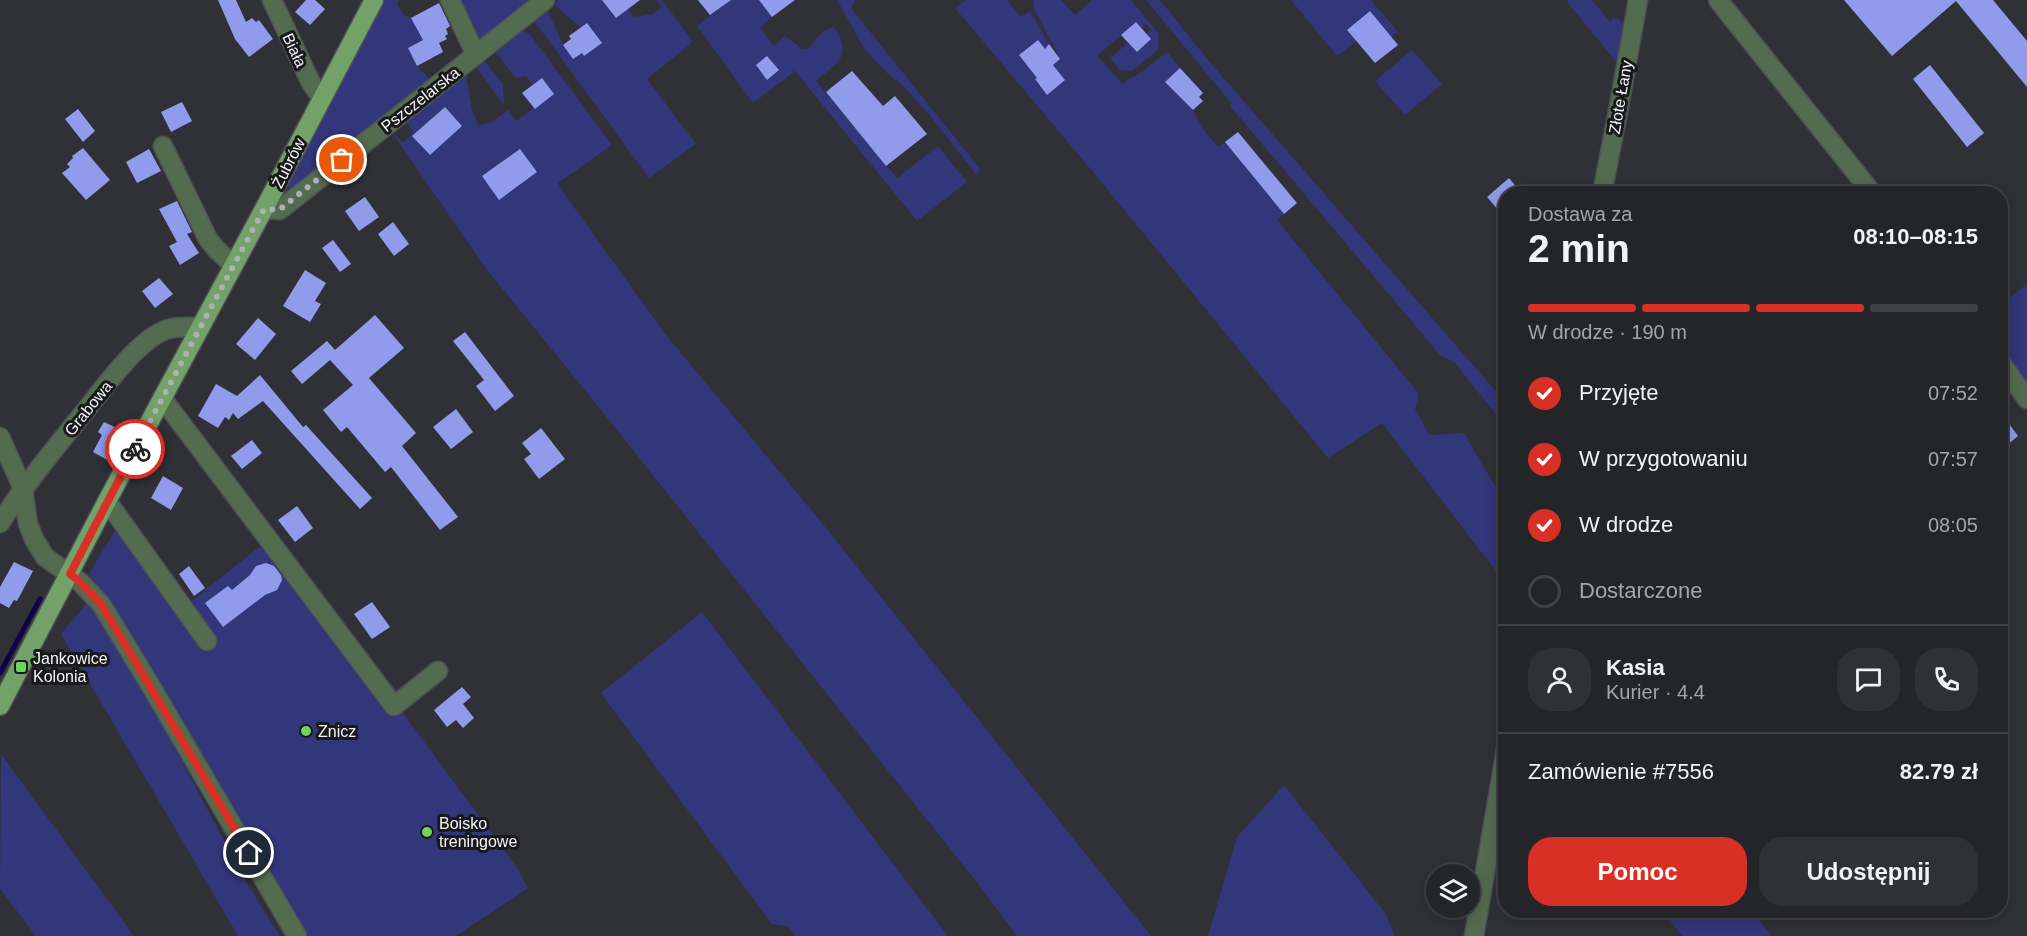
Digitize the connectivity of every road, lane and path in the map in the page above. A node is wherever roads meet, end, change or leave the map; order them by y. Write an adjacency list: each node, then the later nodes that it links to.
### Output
1 (272, 0): 8 (street, Biała)
2 (374, 0): 8 (main road, Żubrów)
3 (450, 0): 7 (street)
4 (545, 0): 7 (street, Pszczelarska)
5 (1638, 0): 10 (street, Złote Łany)
6 (1718, 0): 11 (street)
7 (476, 55): 12 (street, Pszczelarska)
8 (322, 98): 12 (main road, Żubrów)
9 (164, 146): 13 (street)
10 (1603, 186)
11 (1867, 186)
12 (264, 209): 13 (main road, Żubrów)
13 (233, 265): 14 (main road, Żubrów)
14 (199, 327): 16 (main road, Żubrów); 19 (street, Grabowa)
15 (2008, 373): 17 (street)
16 (162, 398): 20 (main road, Żubrów); 24 (street)
17 (2027, 399)
18 (0, 437): 19 (street)
19 (23, 489): 21 (street, Grabowa); 22 (street)
20 (107, 501): 22 (main road, Żubrów); 23 (street)
21 (0, 523)
22 (70, 574): 25 (main road, Żubrów); 27 (street)
23 (207, 641)
24 (438, 670)
25 (0, 706)
26 (1498, 796): 28 (street)
27 (297, 936)
28 (1474, 936)

